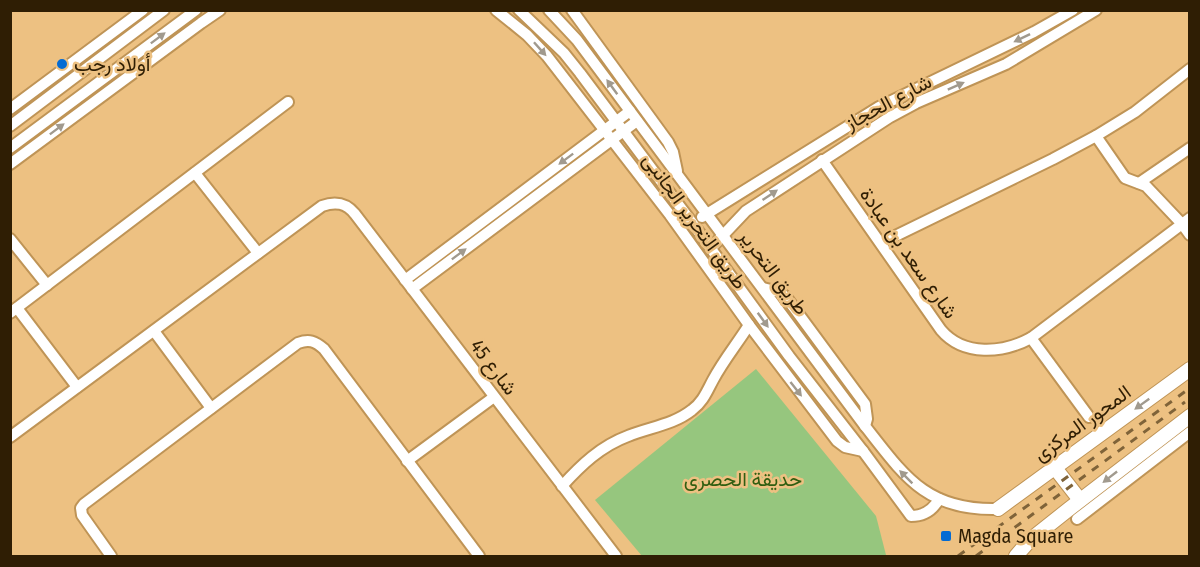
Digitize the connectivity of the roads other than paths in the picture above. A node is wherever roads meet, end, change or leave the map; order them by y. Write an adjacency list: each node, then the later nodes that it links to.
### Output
1 (164, 10): 11 (street)
2 (196, 10): 23 (street, one-way to 2)
3 (220, 10): 26 (street, one-way to 3)
4 (496, 10): 19 (street, طريق التحرير الجانبى, one-way to 19)
5 (519, 10): 16 (street, طريق التحرير)
6 (549, 10): 15 (street, طريق التحرير, one-way to 6)
7 (572, 10): 28 (street, طريق التحرير الجانبى)
8 (1073, 10): 30 (street, شارع الحجاز, one-way to 30)
9 (1096, 10): 25 (street, شارع الحجاز, one-way to 9)
10 (143, 11): 11 (street); 14 (street)
11 (150, 21): 18 (street)
12 (1190, 69): 21 (street)
13 (288, 102): 27 (street)
14 (10, 109)
15 (630, 111): 16 (street); 17 (street, طريق التحرير)
16 (616, 121): 19 (street); 20 (street, طريق التحرير)
17 (637, 121): 20 (street); 28 (street, طريق التحرير)
18 (10, 126)
19 (604, 130): 22 (street, طريق التحرير الجانبى); 39 (street, one-way to 39)
20 (623, 131): 22 (street); 32 (street, طريق التحرير)
21 (1096, 136): 29 (street); 36 (street)
22 (612, 140): 39 (street, one-way to 22); 43 (street, طريق التحرير الجانبى)
23 (10, 148)
24 (1190, 148): 29 (street)
25 (822, 160): 33 (street, شارع الحجاز, one-way to 25); 36 (street, شارع سعد بن عبادة)
26 (10, 164)
27 (195, 173): 38 (street); 40 (street)
28 (678, 175): 30 (street, طريق التحرير)
29 (1140, 183): 31 (street)
30 (707, 213): 32 (street, شارع الحجاز); 33 (street, طريق التحرير)
31 (1186, 221): 34 (street); 45 (street, شارع سعد بن عبادة)
32 (693, 224): 37 (street, طريق التحرير)
33 (723, 234): 37 (street, شارع الحجاز); 41 (street, طريق التحرير)
34 (1190, 235)
35 (10, 239): 40 (street)
36 (881, 243): 45 (street, شارع سعد بن عبادة)
37 (711, 248): 54 (street, طريق التحرير, one-way to 54)
38 (258, 253): 39 (street, شارع 45); 44 (street)
39 (408, 284): 48 (street, شارع 45)
40 (47, 285): 42 (street)
41 (763, 288): 58 (street, طريق التحرير الجانبى, one-way to 41)
42 (14, 311): 47 (street)
43 (748, 326): 54 (street, طريق التحرير الجانبى, one-way to 54); 57 (street)
44 (154, 331): 47 (street); 49 (street)
45 (1031, 338): 51 (street)
46 (1190, 369): 56 (main road, المحور المركزى, one-way to 56)
47 (77, 387): 53 (street)
48 (494, 397): 55 (street); 57 (street, شارع 45)
49 (211, 408): 55 (street); 62 (street)
50 (1190, 416): 59 (main road, one-way to 59)
51 (1089, 417)
52 (1190, 432): 61 (street)
53 (10, 437)
54 (863, 451): 58 (street, طريق التحرير)
55 (407, 460): 63 (street)
56 (1055, 468): 59 (main road); 60 (main road, المحور المركزى)
57 (562, 486): 64 (street, شارع 45)
58 (939, 499): 60 (street)
59 (1080, 500): 65 (main road)
60 (998, 509)
61 (1077, 519)
62 (111, 556)
63 (479, 556)
64 (616, 556)
65 (1016, 556)

